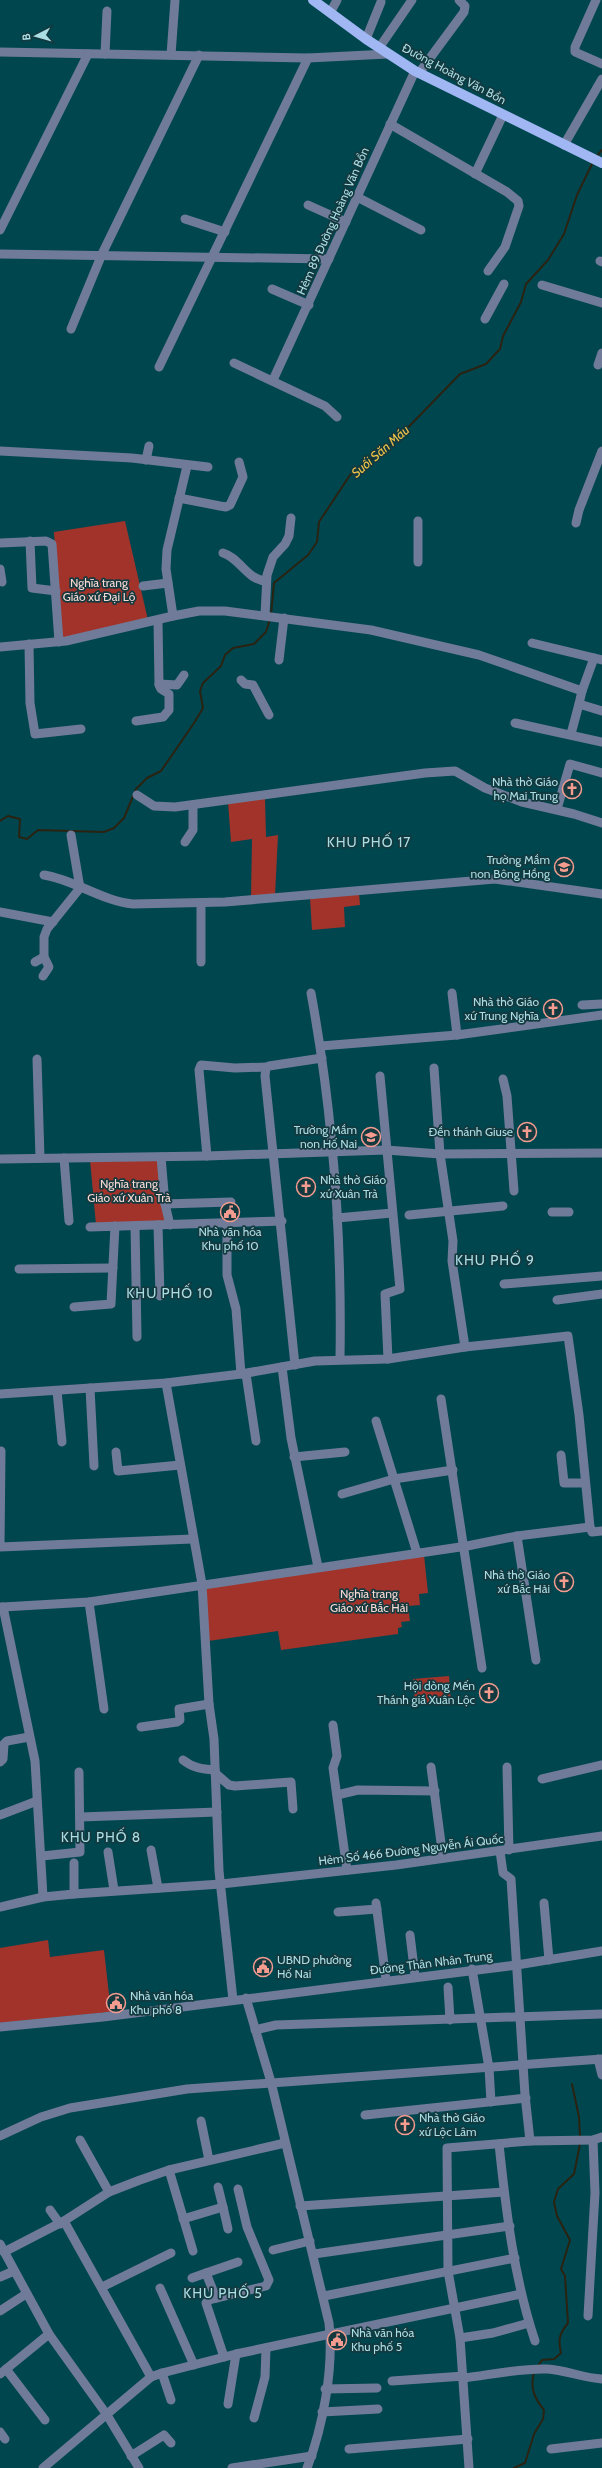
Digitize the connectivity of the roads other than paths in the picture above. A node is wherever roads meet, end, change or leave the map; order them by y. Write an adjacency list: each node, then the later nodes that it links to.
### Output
1 (175, 0): 16 (street)
2 (315, 0): 9 (main road, Đường Hoàng Văn Bổn)
3 (337, 0): 9 (street)
4 (412, 0): 11 (street)
5 (459, 0): 20 (street, Hẻm 89 Đường Hoàng Văn Bổn)
6 (596, 0): 19 (street)
7 (381, 2): 10 (street)
8 (107, 11): 14 (street)
9 (330, 13): 10 (main road, Đường Hoàng Văn Bổn)
10 (366, 39): 11 (main road, Đường Hoàng Văn Bổn)
11 (378, 48): 15 (main road, Đường Hoàng Văn Bổn)
12 (0, 52): 13 (street)
13 (88, 54): 14 (street); 31 (street)
14 (105, 54): 16 (street)
15 (388, 54): 18 (street); 20 (main road, Đường Hoàng Văn Bổn)
16 (171, 55): 17 (street)
17 (199, 55): 18 (street); 35 (street)
18 (308, 58): 33 (street)
19 (602, 64)
20 (417, 72): 22 (main road, Đường Hoàng Văn Bổn); 23 (street, Hẻm 89 Đường Hoàng Văn Bổn)
21 (602, 79): 24 (street)
22 (503, 115): 24 (main road, Đường Hoàng Văn Bổn); 26 (street)
23 (390, 124): 26 (street); 27 (street, Hẻm 89 Đường Hoàng Văn Bổn)
24 (564, 145): 25 (main road, Đường Hoàng Văn Bổn)
25 (597, 160)
26 (475, 174): 38 (street)
27 (357, 197): 30 (street, Hẻm 89 Đường Hoàng Văn Bổn); 32 (street)
28 (308, 205): 30 (street)
29 (185, 219): 33 (street)
30 (346, 222): 37 (street, Hẻm 89 Đường Hoàng Văn Bổn)
31 (0, 230)
32 (421, 230)
33 (225, 232): 36 (street)
34 (0, 254): 35 (street)
35 (102, 254): 36 (street); 45 (street)
36 (212, 258): 37 (street); 49 (street)
37 (329, 259): 43 (street, Hẻm 89 Đường Hoàng Văn Bổn)
38 (488, 271)
39 (504, 284): 44 (street)
40 (542, 285): 42 (street)
41 (272, 289): 43 (street)
42 (602, 303)
43 (309, 305): 50 (street, Hẻm 89 Đường Hoàng Văn Bổn)
44 (485, 319)
45 (71, 328)
46 (602, 352): 48 (street)
47 (234, 363): 50 (street)
48 (598, 365)
49 (159, 367)
50 (273, 380): 51 (street)
51 (337, 417)
52 (149, 446): 55 (street)
53 (0, 451): 55 (street)
54 (602, 451): 62 (street)
55 (146, 460): 57 (street)
56 (239, 462): 59 (street)
57 (187, 466): 58 (street); 59 (street)
58 (208, 468)
59 (179, 498): 70 (street)
60 (291, 518): 68 (street)
61 (418, 521): 66 (street)
62 (576, 523)
63 (30, 541): 64 (street); 72 (street); 72 (street)
64 (0, 543)
65 (224, 553): 68 (street)
66 (418, 562)
67 (0, 568): 69 (street)
68 (266, 581): 74 (street)
69 (2, 582)
70 (168, 583): 71 (street); 73 (street)
71 (143, 586)
72 (56, 591): 77 (street)
73 (173, 616): 74 (street); 76 (street)
74 (269, 616): 75 (street)
75 (284, 618): 82 (street); 86 (street)
76 (158, 620): 77 (street); 85 (street)
77 (59, 642): 79 (street)
78 (532, 643): 81 (street)
79 (29, 644): 80 (street); 92 (street)
80 (0, 647)
81 (599, 658): 86 (street)
82 (279, 660)
83 (184, 674): 85 (street)
84 (241, 680): 89 (street)
85 (159, 684): 90 (street)
86 (582, 691): 87 (street)
87 (580, 704): 88 (street); 93 (street)
88 (602, 711)
89 (269, 714)
90 (136, 721)
91 (515, 723): 93 (street)
92 (81, 728)
93 (571, 734): 94 (street)
94 (602, 742)
95 (602, 773): 98 (street)
96 (137, 795): 97 (street)
97 (193, 805): 98 (street); 101 (street)
98 (558, 809): 99 (street)
99 (602, 823)
100 (71, 835): 103 (street)
101 (185, 842)
102 (44, 875): 103 (street)
103 (80, 888): 105 (street); 107 (street)
104 (602, 894): 105 (street)
105 (200, 903): 110 (street)
106 (0, 912): 107 (street)
107 (53, 922): 108 (street)
108 (44, 957): 109 (street); 111 (street)
109 (35, 962)
110 (200, 962)
111 (43, 976)
112 (311, 993): 118 (street)
113 (452, 993): 117 (street)
114 (602, 1004): 115 (street)
115 (582, 1005)
116 (602, 1015): 117 (street)
117 (457, 1035): 118 (street)
118 (321, 1046): 119 (street)
119 (322, 1058): 121 (street); 126 (street)
120 (37, 1059): 133 (street)
121 (267, 1067): 127 (street); 131 (street)
122 (434, 1068): 129 (street)
123 (380, 1076): 125 (street)
124 (503, 1079): 130 (street)
125 (386, 1150): 126 (street); 129 (street); 143 (street)
126 (332, 1151): 127 (street); 145 (street)
127 (273, 1153): 131 (street); 146 (street)
128 (602, 1153): 130 (street)
129 (440, 1154): 130 (street); 140 (street)
130 (510, 1154): 136 (street)
131 (206, 1156): 132 (street)
132 (161, 1157): 134 (street); 138 (street)
133 (40, 1158): 134 (street); 135 (street)
134 (64, 1158): 147 (street)
135 (0, 1159)
136 (514, 1191)
137 (231, 1202): 138 (street)
138 (165, 1204): 150 (street)
139 (502, 1206): 140 (street)
140 (449, 1212): 144 (street); 163 (street)
141 (552, 1212): 142 (street)
142 (569, 1212)
143 (392, 1213): 145 (street); 165 (street)
144 (409, 1215)
145 (337, 1218): 164 (street)
146 (282, 1220): 148 (street); 166 (street)
147 (69, 1221)
148 (228, 1222): 150 (street); 168 (street)
149 (158, 1225): 150 (street); 152 (street); 159 (street)
150 (170, 1225)
151 (115, 1226): 152 (street); 153 (street); 154 (street)
152 (135, 1226): 162 (street)
153 (90, 1227)
154 (113, 1268): 155 (street); 161 (street)
155 (19, 1269)
156 (602, 1276): 157 (street)
157 (504, 1284)
158 (602, 1294): 160 (street)
159 (160, 1296)
160 (557, 1300)
161 (74, 1307)
162 (137, 1337)
163 (465, 1347): 165 (street); 186 (street)
164 (340, 1359): 165 (street); 166 (street)
165 (388, 1359)
166 (295, 1365): 167 (street)
167 (282, 1367): 168 (street); 181 (street)
168 (243, 1374): 169 (street); 175 (street)
169 (166, 1384): 170 (street); 182 (street)
170 (90, 1388): 171 (street); 183 (street)
171 (58, 1391): 172 (street); 176 (street)
172 (0, 1394)
173 (441, 1399): 184 (street)
174 (376, 1421): 185 (street)
175 (256, 1441)
176 (62, 1442)
177 (1, 1451): 191 (street)
178 (116, 1452): 182 (street)
179 (345, 1452): 181 (street)
180 (561, 1454): 186 (street)
181 (294, 1456): 194 (street)
182 (180, 1465): 191 (street)
183 (94, 1466)
184 (453, 1470): 185 (street); 192 (street)
185 (394, 1479): 187 (street); 193 (street)
186 (585, 1483): 188 (street)
187 (342, 1494)
188 (590, 1527): 189 (street); 190 (street)
189 (602, 1531)
190 (517, 1536): 192 (street); 198 (street)
191 (192, 1539): 195 (street)
192 (465, 1546): 193 (street); 199 (street)
193 (417, 1553): 194 (street)
194 (318, 1567): 195 (street)
195 (202, 1584): 196 (street); 200 (street)
196 (89, 1602): 197 (street); 201 (street)
197 (2, 1607): 204 (street)
198 (536, 1660)
199 (482, 1668)
200 (209, 1704): 203 (street); 211 (street)
201 (104, 1709)
202 (333, 1725): 214 (street)
203 (141, 1727)
204 (29, 1737): 206 (street); 215 (street)
205 (183, 1760): 211 (street)
206 (0, 1762)
207 (602, 1766): 212 (street)
208 (431, 1767): 213 (street)
209 (507, 1767): 222 (street)
210 (79, 1772): 219 (street)
211 (215, 1772): 216 (street); 217 (street)
212 (542, 1779)
213 (435, 1792): 214 (street); 225 (street)
214 (337, 1795): 227 (street)
215 (37, 1801): 218 (street); 224 (street)
216 (293, 1809)
217 (217, 1812): 219 (street); 228 (street)
218 (0, 1815)
219 (80, 1818): 224 (street)
220 (602, 1836): 222 (street, Hẻm Số 466 Đường Nguyễn Ái Quốc)
221 (151, 1850): 229 (street)
222 (505, 1851): 225 (street, Hẻm Số 466 Đường Nguyễn Ái Quốc); 239 (street)
223 (108, 1852): 230 (street)
224 (42, 1856): 232 (street)
225 (443, 1858): 227 (street, Hẻm Số 466 Đường Nguyễn Ái Quốc)
226 (74, 1863): 231 (street)
227 (347, 1870): 228 (street, Hẻm Số 466 Đường Nguyễn Ái Quốc)
228 (221, 1884): 229 (street, Hẻm Số 466 Đường Nguyễn Ái Quốc); 245 (street)
229 (158, 1888): 230 (street, Hẻm Số 466 Đường Nguyễn Ái Quốc)
230 (114, 1890): 231 (street, Hẻm Số 466 Đường Nguyễn Ái Quốc)
231 (74, 1894): 232 (street, Hẻm Số 466 Đường Nguyễn Ái Quốc)
232 (43, 1897): 234 (street, Hẻm Số 466 Đường Nguyễn Ái Quốc)
233 (544, 1903): 238 (street)
234 (0, 1907)
235 (338, 1912): 242 (street)
236 (410, 1935): 241 (street)
237 (602, 1951): 238 (street, Đường Thân Nhân Trung)
238 (549, 1960): 239 (street, Đường Thân Nhân Trung)
239 (517, 1965): 240 (street, Đường Thân Nhân Trung); 247 (street)
240 (472, 1969): 241 (street, Đường Thân Nhân Trung); 249 (street)
241 (416, 1976): 242 (street, Đường Thân Nhân Trung)
242 (386, 1980): 244 (street, Đường Thân Nhân Trung)
243 (448, 1987): 248 (street)
244 (246, 1998): 245 (street, Đường Thân Nhân Trung); 251 (street)
245 (233, 2000): 250 (street, Đường Thân Nhân Trung)
246 (602, 2014): 247 (street)
247 (520, 2018): 249 (street); 253 (street)
248 (450, 2020): 249 (street); 251 (street)
249 (481, 2020): 254 (street)
250 (0, 2027)
251 (255, 2030): 256 (street)
252 (600, 2059): 253 (street); 255 (street)
253 (523, 2065): 254 (street); 257 (street)
254 (489, 2068): 256 (street); 258 (street)
255 (602, 2075)
256 (271, 2082): 261 (street); 265 (street)
257 (526, 2098): 258 (street); 264 (street)
258 (492, 2102): 259 (street)
259 (365, 2115)
260 (201, 2122): 267 (street)
261 (0, 2136)
262 (589, 2139): 264 (street); 303 (street)
263 (80, 2140): 271 (street)
264 (530, 2141): 266 (street)
265 (285, 2143): 267 (street); 274 (street)
266 (499, 2144): 272 (street); 273 (street)
267 (209, 2160): 268 (street)
268 (169, 2170): 271 (street); 277 (street)
269 (218, 2187): 275 (street)
270 (238, 2189): 300 (street)
271 (109, 2192): 278 (street)
272 (504, 2192): 273 (street); 279 (street)
273 (446, 2196): 274 (street); 281 (street)
274 (300, 2206): 282 (street)
275 (223, 2207): 277 (street); 280 (street)
276 (50, 2210): 278 (street)
277 (183, 2219): 285 (street)
278 (62, 2222): 283 (street); 295 (street)
279 (510, 2226): 281 (street); 288 (street)
280 (228, 2228)
281 (446, 2236): 287 (street); 291 (street)
282 (310, 2241): 284 (street); 287 (street)
283 (2, 2248): 290 (street)
284 (273, 2250)
285 (193, 2251)
286 (171, 2253): 295 (street)
287 (314, 2254): 299 (street)
288 (515, 2258): 291 (street); 298 (street)
289 (238, 2262): 292 (street)
290 (14, 2271): 293 (street); 297 (street)
291 (448, 2271): 299 (street); 301 (street)
292 (206, 2273): 294 (street); 300 (street)
293 (0, 2277)
294 (192, 2278)
295 (102, 2287): 315 (street)
296 (160, 2288): 312 (street)
297 (26, 2294): 302 (street); 305 (street)
298 (521, 2294): 301 (street); 304 (street)
299 (324, 2296): 306 (street)
300 (216, 2298): 311 (street)
301 (454, 2309): 306 (street); 307 (street)
302 (0, 2311)
303 (588, 2316)
304 (529, 2323): 307 (street); 308 (street)
305 (49, 2334): 313 (street); 325 (street)
306 (330, 2334): 309 (street); 320 (street)
307 (460, 2338): 316 (street)
308 (535, 2342)
309 (266, 2348): 310 (street); 326 (street)
310 (236, 2354): 311 (street); 322 (street)
311 (224, 2357): 312 (street)
312 (194, 2365): 314 (street)
313 (3, 2371): 327 (street)
314 (162, 2373): 315 (street); 321 (street)
315 (151, 2377): 325 (street)
316 (464, 2377): 317 (street); 318 (street); 328 (street)
317 (602, 2380)
318 (392, 2381)
319 (377, 2388): 320 (street)
320 (325, 2389): 324 (street)
321 (171, 2400)
322 (228, 2404)
323 (378, 2409): 324 (street)
324 (322, 2412): 334 (street)
325 (107, 2415): 333 (street); 335 (street)
326 (254, 2418)
327 (45, 2420)
328 (468, 2439): 331 (street); 340 (street)
329 (171, 2443): 333 (street)
330 (602, 2443): 332 (street)
331 (349, 2449)
332 (551, 2449)
333 (131, 2456): 337 (street)
334 (312, 2456): 338 (street); 339 (street)
335 (53, 2465): 336 (street)
336 (43, 2468)
337 (139, 2468)
338 (232, 2468)
339 (307, 2468)
340 (469, 2468)

